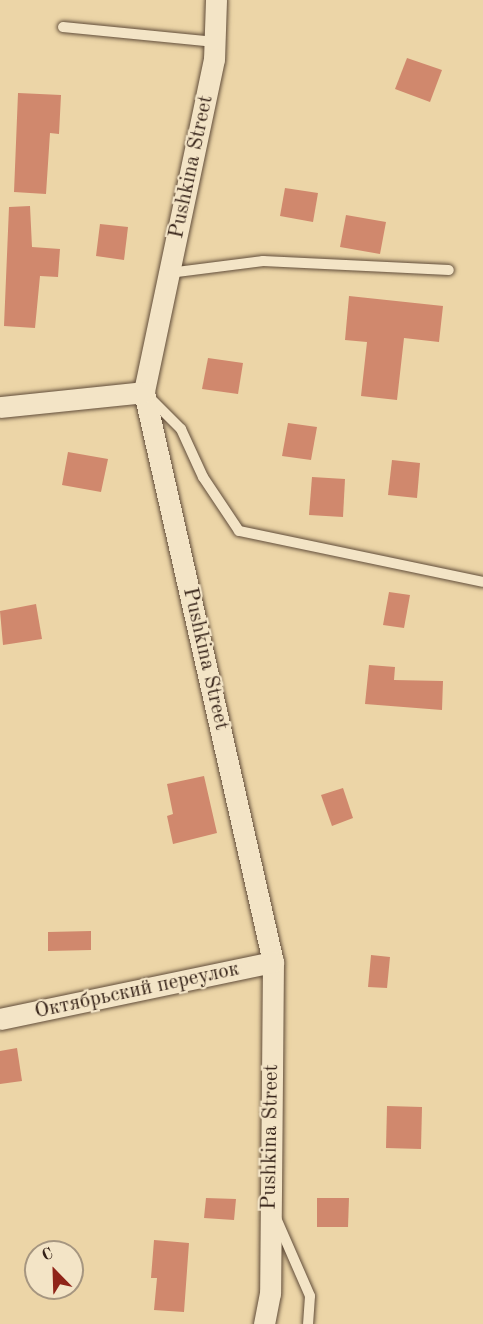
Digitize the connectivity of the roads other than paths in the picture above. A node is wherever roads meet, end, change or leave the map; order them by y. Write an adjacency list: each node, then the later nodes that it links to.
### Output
1 (216, 0): 3 (street, Pushkina Street)
2 (63, 27): 3 (lane)
3 (215, 42): 5 (street, Pushkina Street)
4 (449, 270): 5 (lane)
5 (169, 273): 6 (street, Pushkina Street)
6 (144, 392): 7 (street); 8 (lane); 9 (street, Pushkina Street)
7 (0, 407)
8 (483, 582)
9 (273, 962): 10 (street, Октябрьский переулок); 11 (street, Pushkina Street)
10 (0, 1018)
11 (270, 1204): 12 (street, Pushkina Street); 13 (lane)
12 (264, 1324)
13 (308, 1324)

